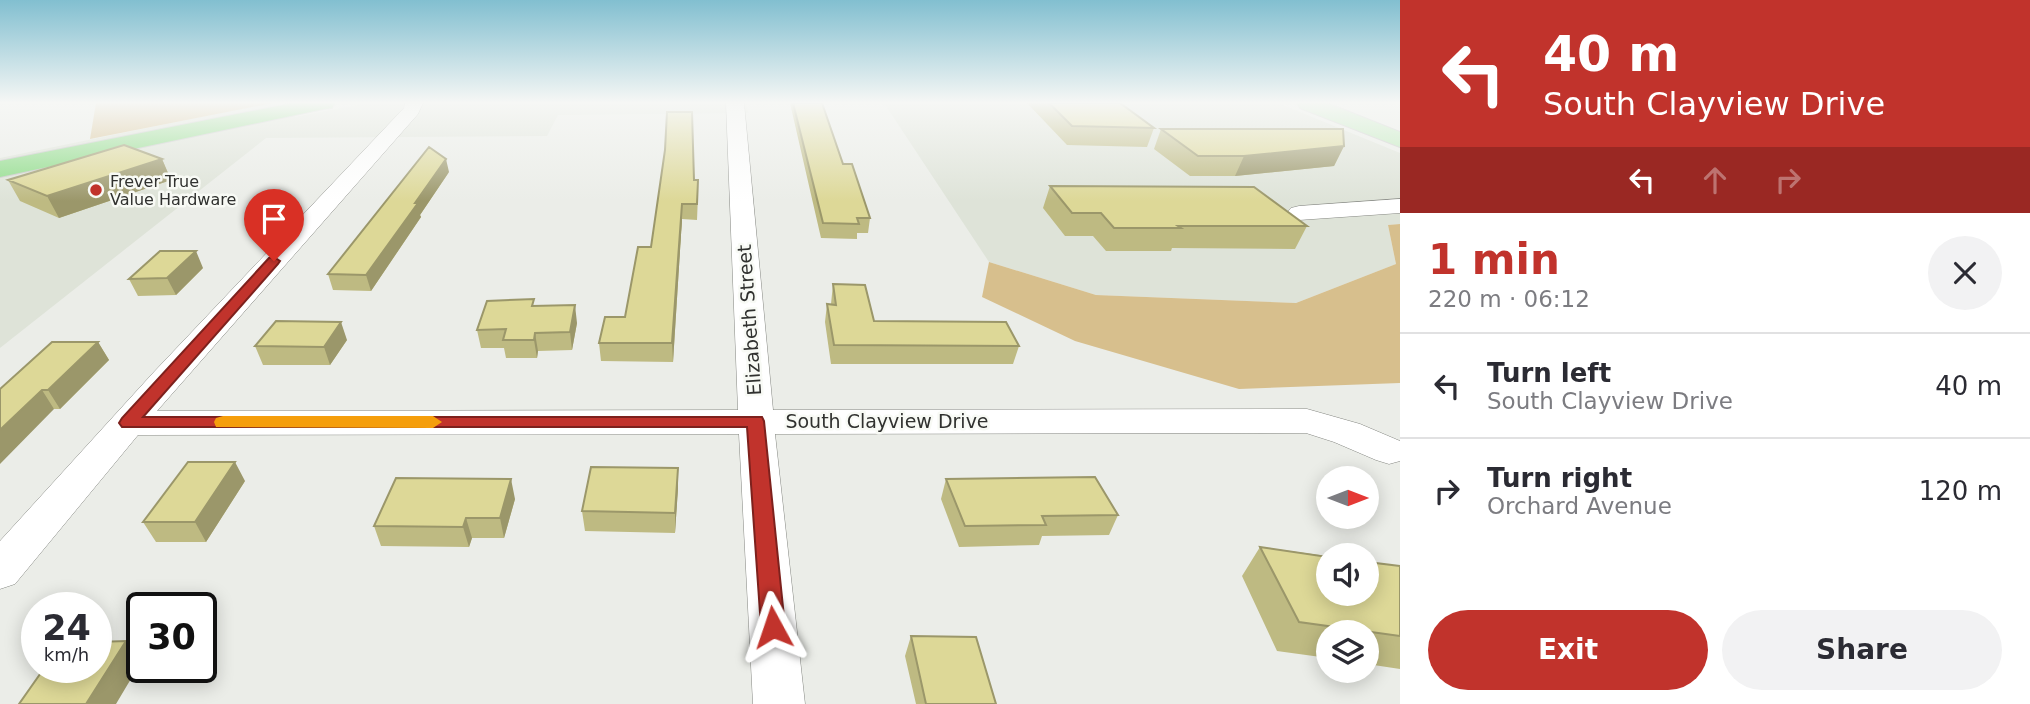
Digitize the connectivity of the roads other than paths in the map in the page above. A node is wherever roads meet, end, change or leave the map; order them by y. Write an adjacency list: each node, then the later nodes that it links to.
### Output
1 (163, 136): 4 (highway)
2 (389, 136): 8 (street)
3 (737, 136): 7 (street, Elizabeth Street)
4 (0, 169)
5 (1400, 206): 6 (street)
6 (1299, 213)
7 (755, 421): 8 (street, South Clayview Drive); 9 (street, South Clayview Drive); 11 (street, Elizabeth Street)
8 (128, 423): 10 (street)
9 (1389, 451)
10 (0, 571)
11 (779, 704)

